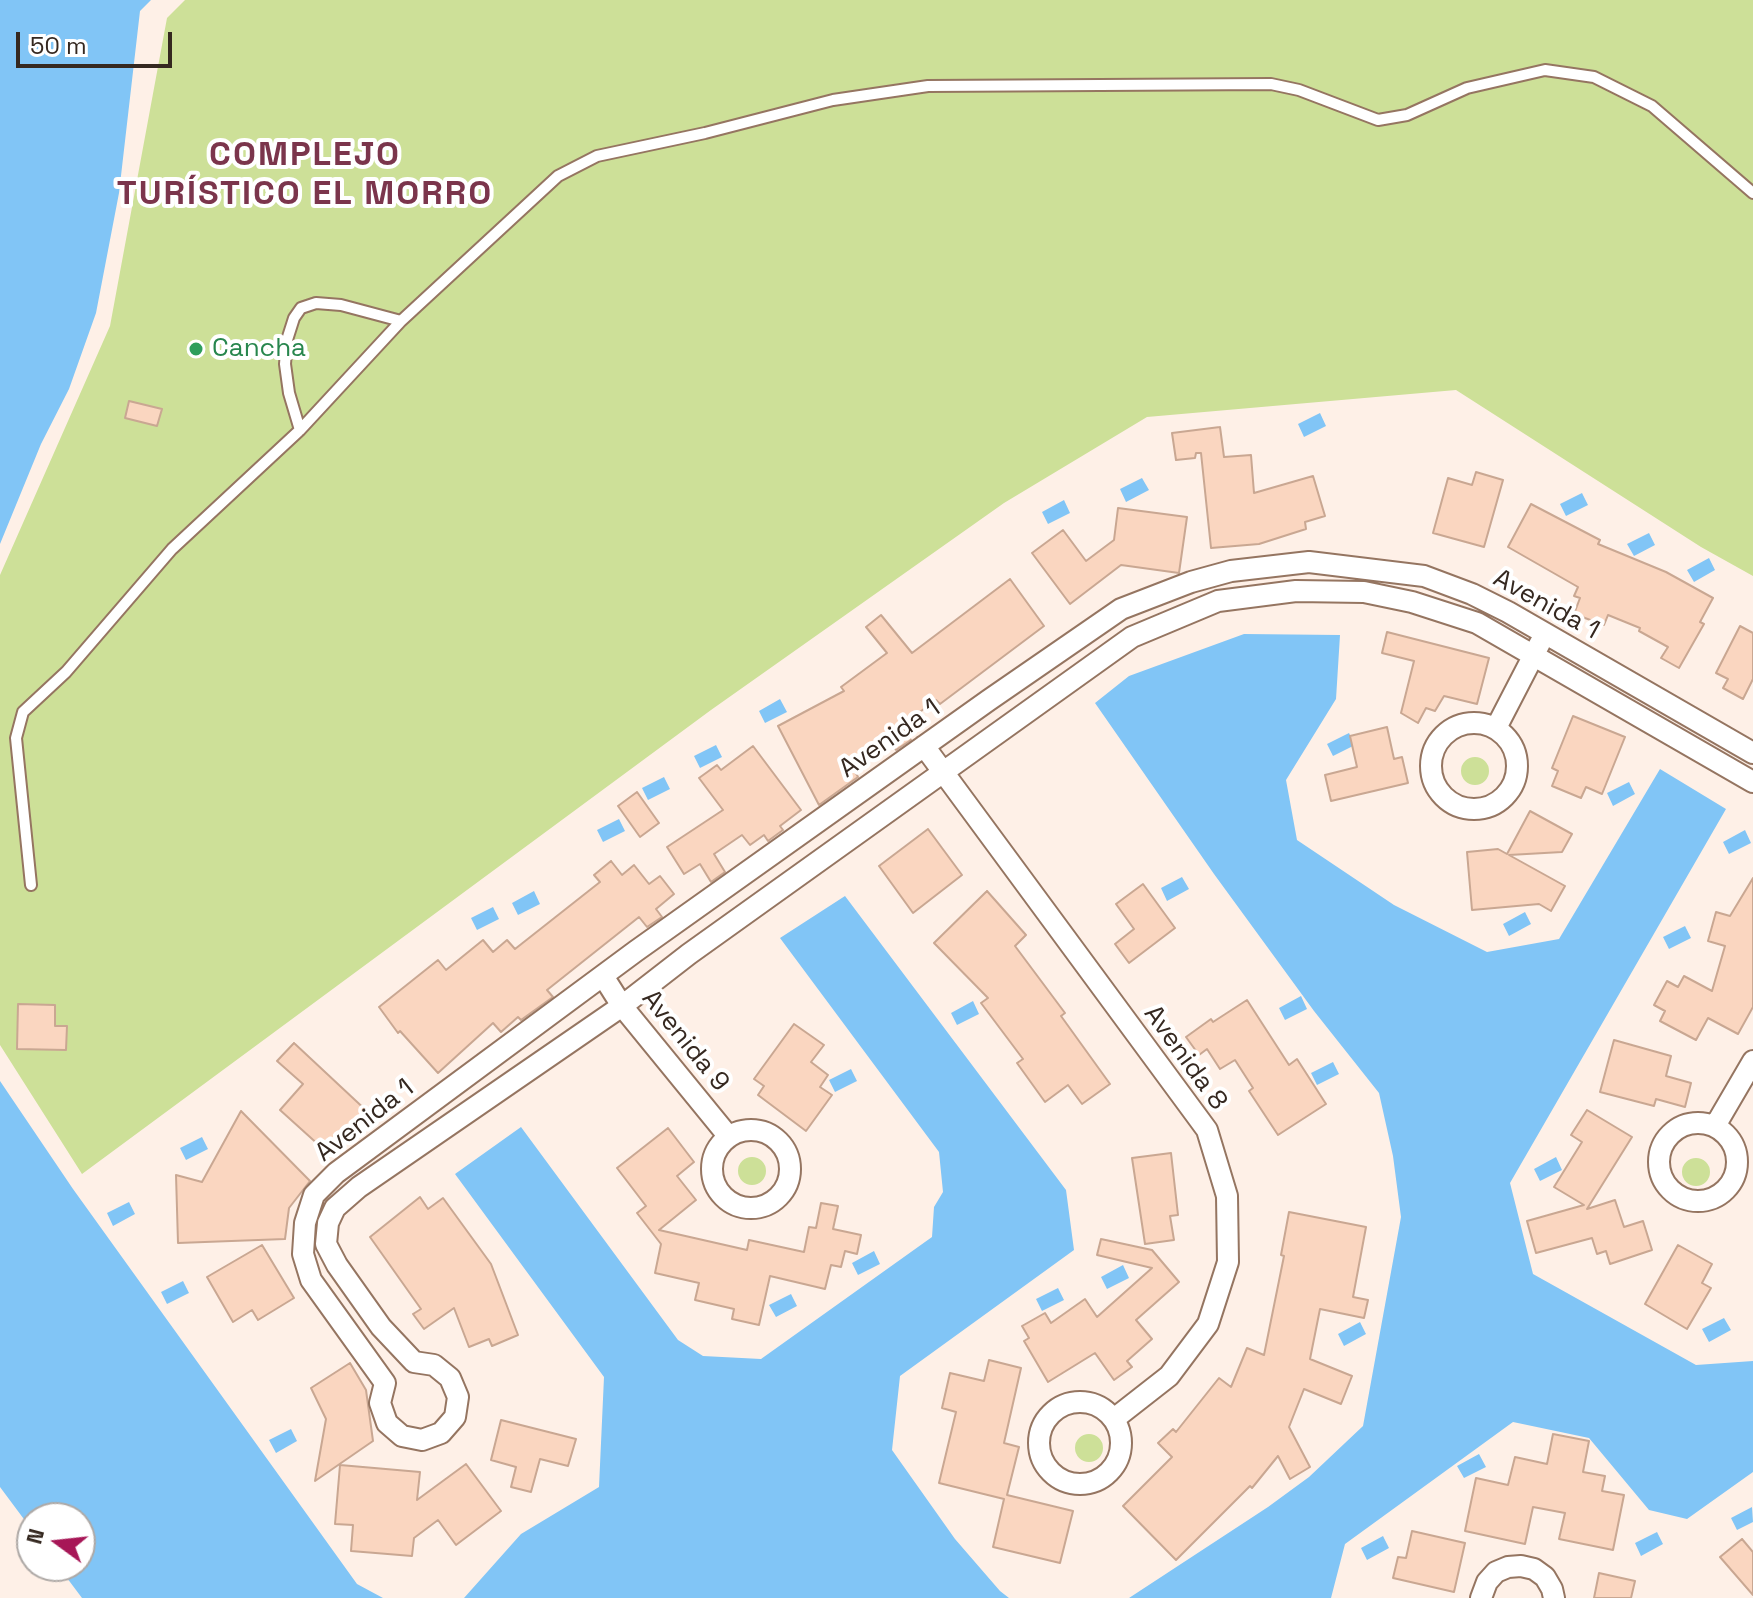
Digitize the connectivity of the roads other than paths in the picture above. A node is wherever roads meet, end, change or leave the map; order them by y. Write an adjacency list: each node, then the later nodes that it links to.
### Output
1 (1753, 193): 2 (lane)
2 (401, 321): 3 (lane); 3 (lane)
3 (300, 430): 14 (lane)
4 (1191, 582): 5 (street); 6 (street, Avenida 1); 9 (street, Avenida 1)
5 (1198, 610): 7 (street, Avenida 1); 11 (street, Avenida 1)
6 (1545, 633): 7 (street); 10 (street, Avenida 1)
7 (1533, 655): 8 (street); 12 (street, Avenida 1)
8 (1496, 728): 8 (street)
9 (924, 746): 11 (street, Avenida 8); 13 (street, Avenida 1)
10 (1753, 753)
11 (941, 773): 15 (street, Avenida 1); 25 (street, Avenida 8)
12 (1753, 782)
13 (735, 881): 15 (street); 16 (street, Avenida 1)
14 (31, 885)
15 (753, 910): 17 (street, Avenida 1)
16 (603, 976): 17 (street, Avenida 9); 19 (street, Avenida 1)
17 (622, 1006): 20 (street, Avenida 1); 22 (street, Avenida 9)
18 (1753, 1061): 21 (street)
19 (459, 1082): 20 (street); 24 (street, Avenida 1)
20 (475, 1107): 23 (street, Avenida 1)
21 (1715, 1126)
22 (729, 1137)
23 (414, 1362): 24 (street); 24 (street, Avenida 1)
24 (385, 1383)
25 (1114, 1419): 25 (street)
26 (1481, 1598): 27 (street)
27 (1554, 1598)

